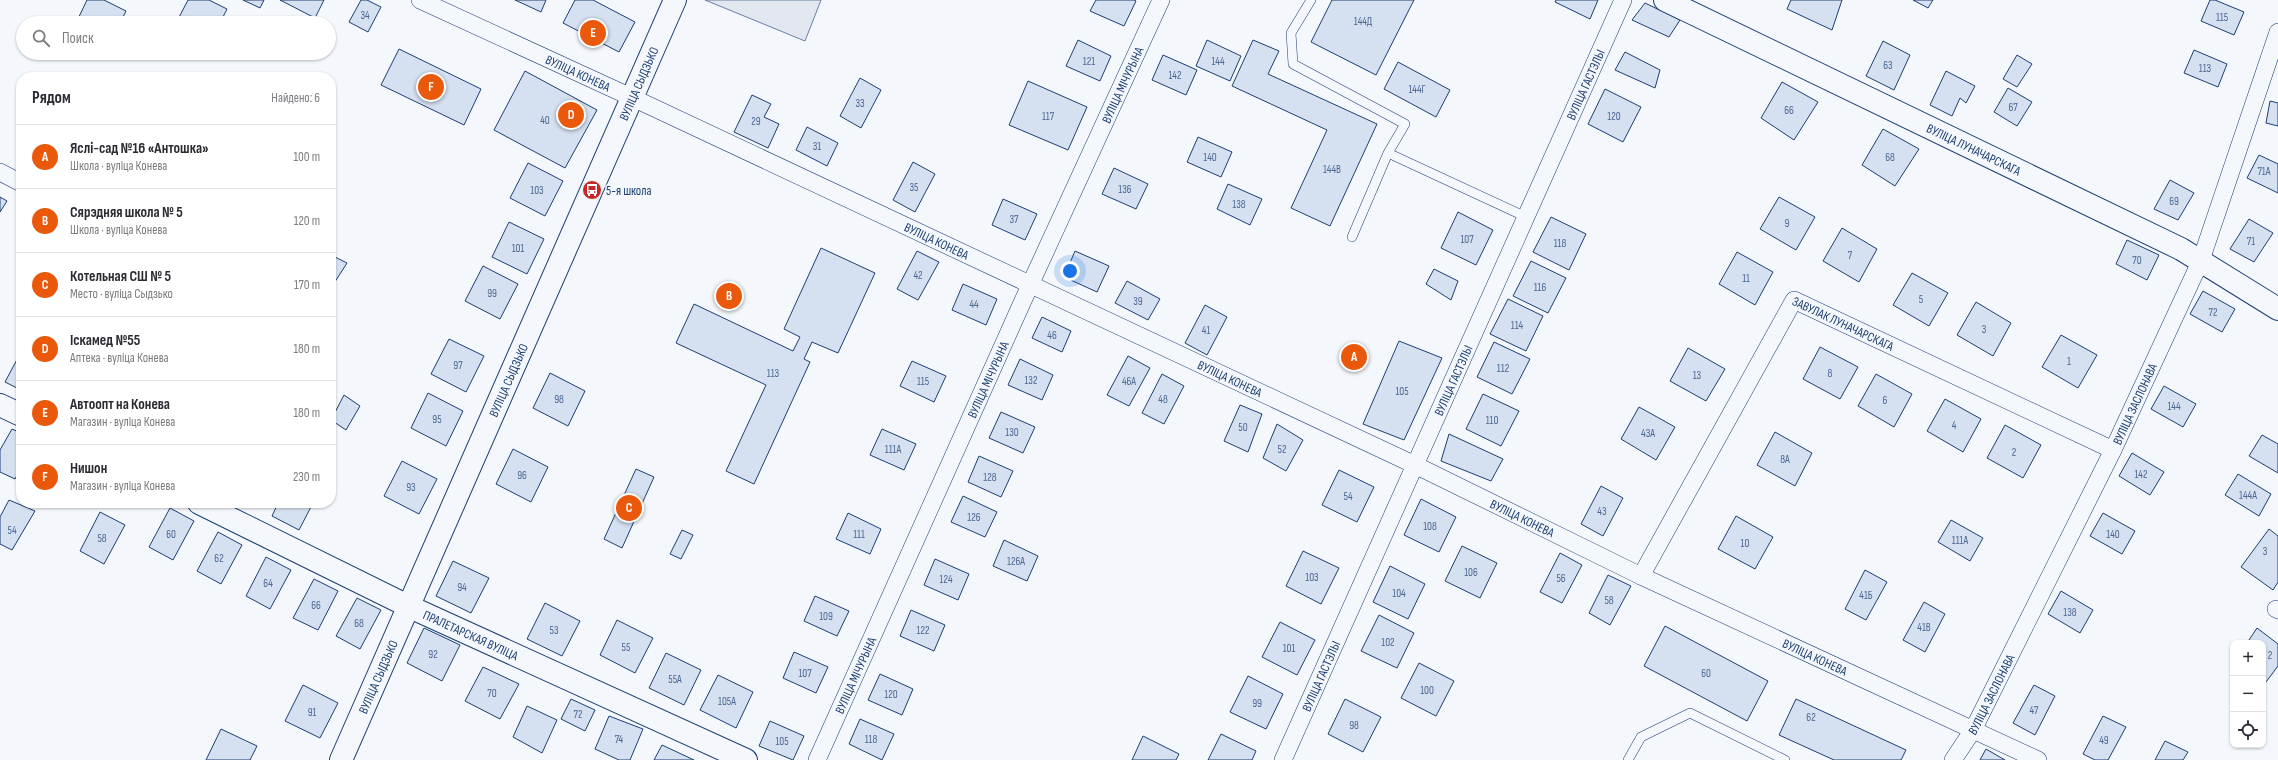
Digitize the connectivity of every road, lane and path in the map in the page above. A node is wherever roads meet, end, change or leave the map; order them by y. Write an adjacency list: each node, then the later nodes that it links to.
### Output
1 (420, 0): 8 (street, ВУЛІЦА КОНЕВА)
2 (675, 0): 8 (street, ВУЛІЦА СЫДЗЬКО)
3 (1161, 0): 15 (street, ВУЛІЦА МІЧУРЫНА)
4 (1311, 0): 9 (lane)
5 (1623, 0): 12 (street, ВУЛІЦА ГАСТЭЛЫ)
6 (1665, 0): 14 (street, ВУЛІЦА ЛУНАЧАРСКАГА)
7 (2278, 32): 14 (street, ВУЛІЦА ЗАСЛОНАВА)
8 (633, 98): 15 (street, ВУЛІЦА КОНЕВА); 23 (street, ВУЛІЦА СЫДЗЬКО)
9 (1388, 153): 12 (lane); 13 (lane)
10 (0, 172): 11 (street)
11 (16, 180)
12 (1526, 218): 20 (street, ВУЛІЦА ГАСТЭЛЫ)
13 (1352, 237)
14 (2201, 260): 16 (street, ВУЛІЦА ЛУНАЧАРСКАГА); 19 (street, ВУЛІЦА ЗАСЛОНАВА)
15 (1030, 285): 20 (street, ВУЛІЦА КОНЕВА); 27 (street, ВУЛІЦА МІЧУРЫНА)
16 (2278, 309)
17 (0, 405): 18 (street)
18 (16, 413)
19 (2113, 450): 22 (street, ЗАВУЛАК ЛУНАЧАРСКАГА); 24 (street, ВУЛІЦА ЗАСЛОНАВА)
20 (1415, 465): 22 (street, ВУЛІЦА КОНЕВА); 28 (street, ВУЛІЦА ГАСТЭЛЫ)
21 (210, 508): 23 (street, ПРАЛЕТАРСКАЯ ВУЛІЦА)
22 (1641, 576): 24 (street, ВУЛІЦА КОНЕВА)
23 (410, 607): 25 (street, ВУЛІЦА СЫДЗЬКО); 26 (street, ПРАЛЕТАРСКАЯ ВУЛІЦА)
24 (1973, 730): 31 (street, ВУЛІЦА ЗАСЛОНАВА); 32 (street, ВУЛІЦА КОНЕВА)
25 (341, 760)
26 (746, 760)
27 (817, 760)
28 (1283, 760)
29 (1628, 760): 30 (lane)
30 (1785, 760)
31 (1953, 760)
32 (2038, 760)

